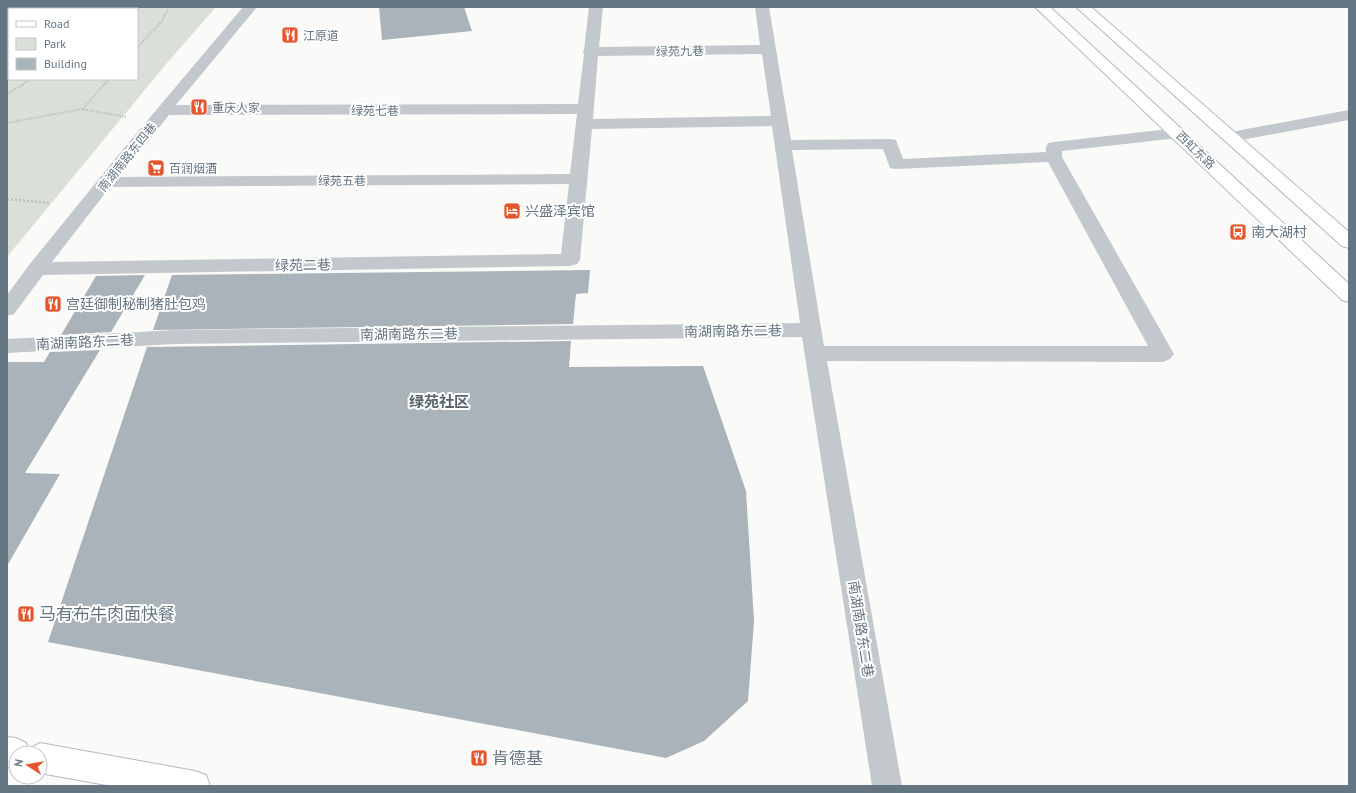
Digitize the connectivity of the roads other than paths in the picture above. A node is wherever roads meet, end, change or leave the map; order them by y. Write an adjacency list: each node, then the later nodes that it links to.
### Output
1 (250, 7): 8 (street, 南湖南路东四巷)
2 (596, 7): 7 (street)
3 (762, 7): 6 (street, 南湖南路东二巷)
4 (1042, 7): 12 (main road, 西虹东路)
5 (1083, 7): 13 (main road)
6 (769, 49): 7 (street, 绿苑九巷); 11 (street, 南湖南路东二巷)
7 (590, 52): 10 (street)
8 (164, 110): 10 (street, 绿苑七巷); 17 (street, 南湖南路东四巷)
9 (1349, 115): 13 (street)
10 (585, 117): 11 (street, 绿苑七巷); 16 (street)
11 (778, 121): 14 (street, 南湖南路东二巷)
12 (1178, 133): 15 (street); 20 (main road, 西虹东路)
13 (1231, 137): 18 (main road)
14 (783, 145): 15 (street); 22 (street, 南湖南路东二巷)
15 (1054, 157): 24 (street)
16 (578, 179): 17 (street, 绿苑五巷); 19 (street, 绿苑二巷)
17 (107, 182): 19 (street, 南湖南路东四巷)
18 (1349, 242)
19 (36, 269): 21 (street, 南湖南路东四巷)
20 (1349, 295)
21 (7, 309)
22 (812, 330): 23 (street, 南湖南路东二巷); 24 (street, 南湖南路东二巷)
23 (7, 346)
24 (815, 353): 27 (street, 南湖南路东二巷)
25 (48, 759): 26 (main road)
26 (195, 786)
27 (887, 786)

